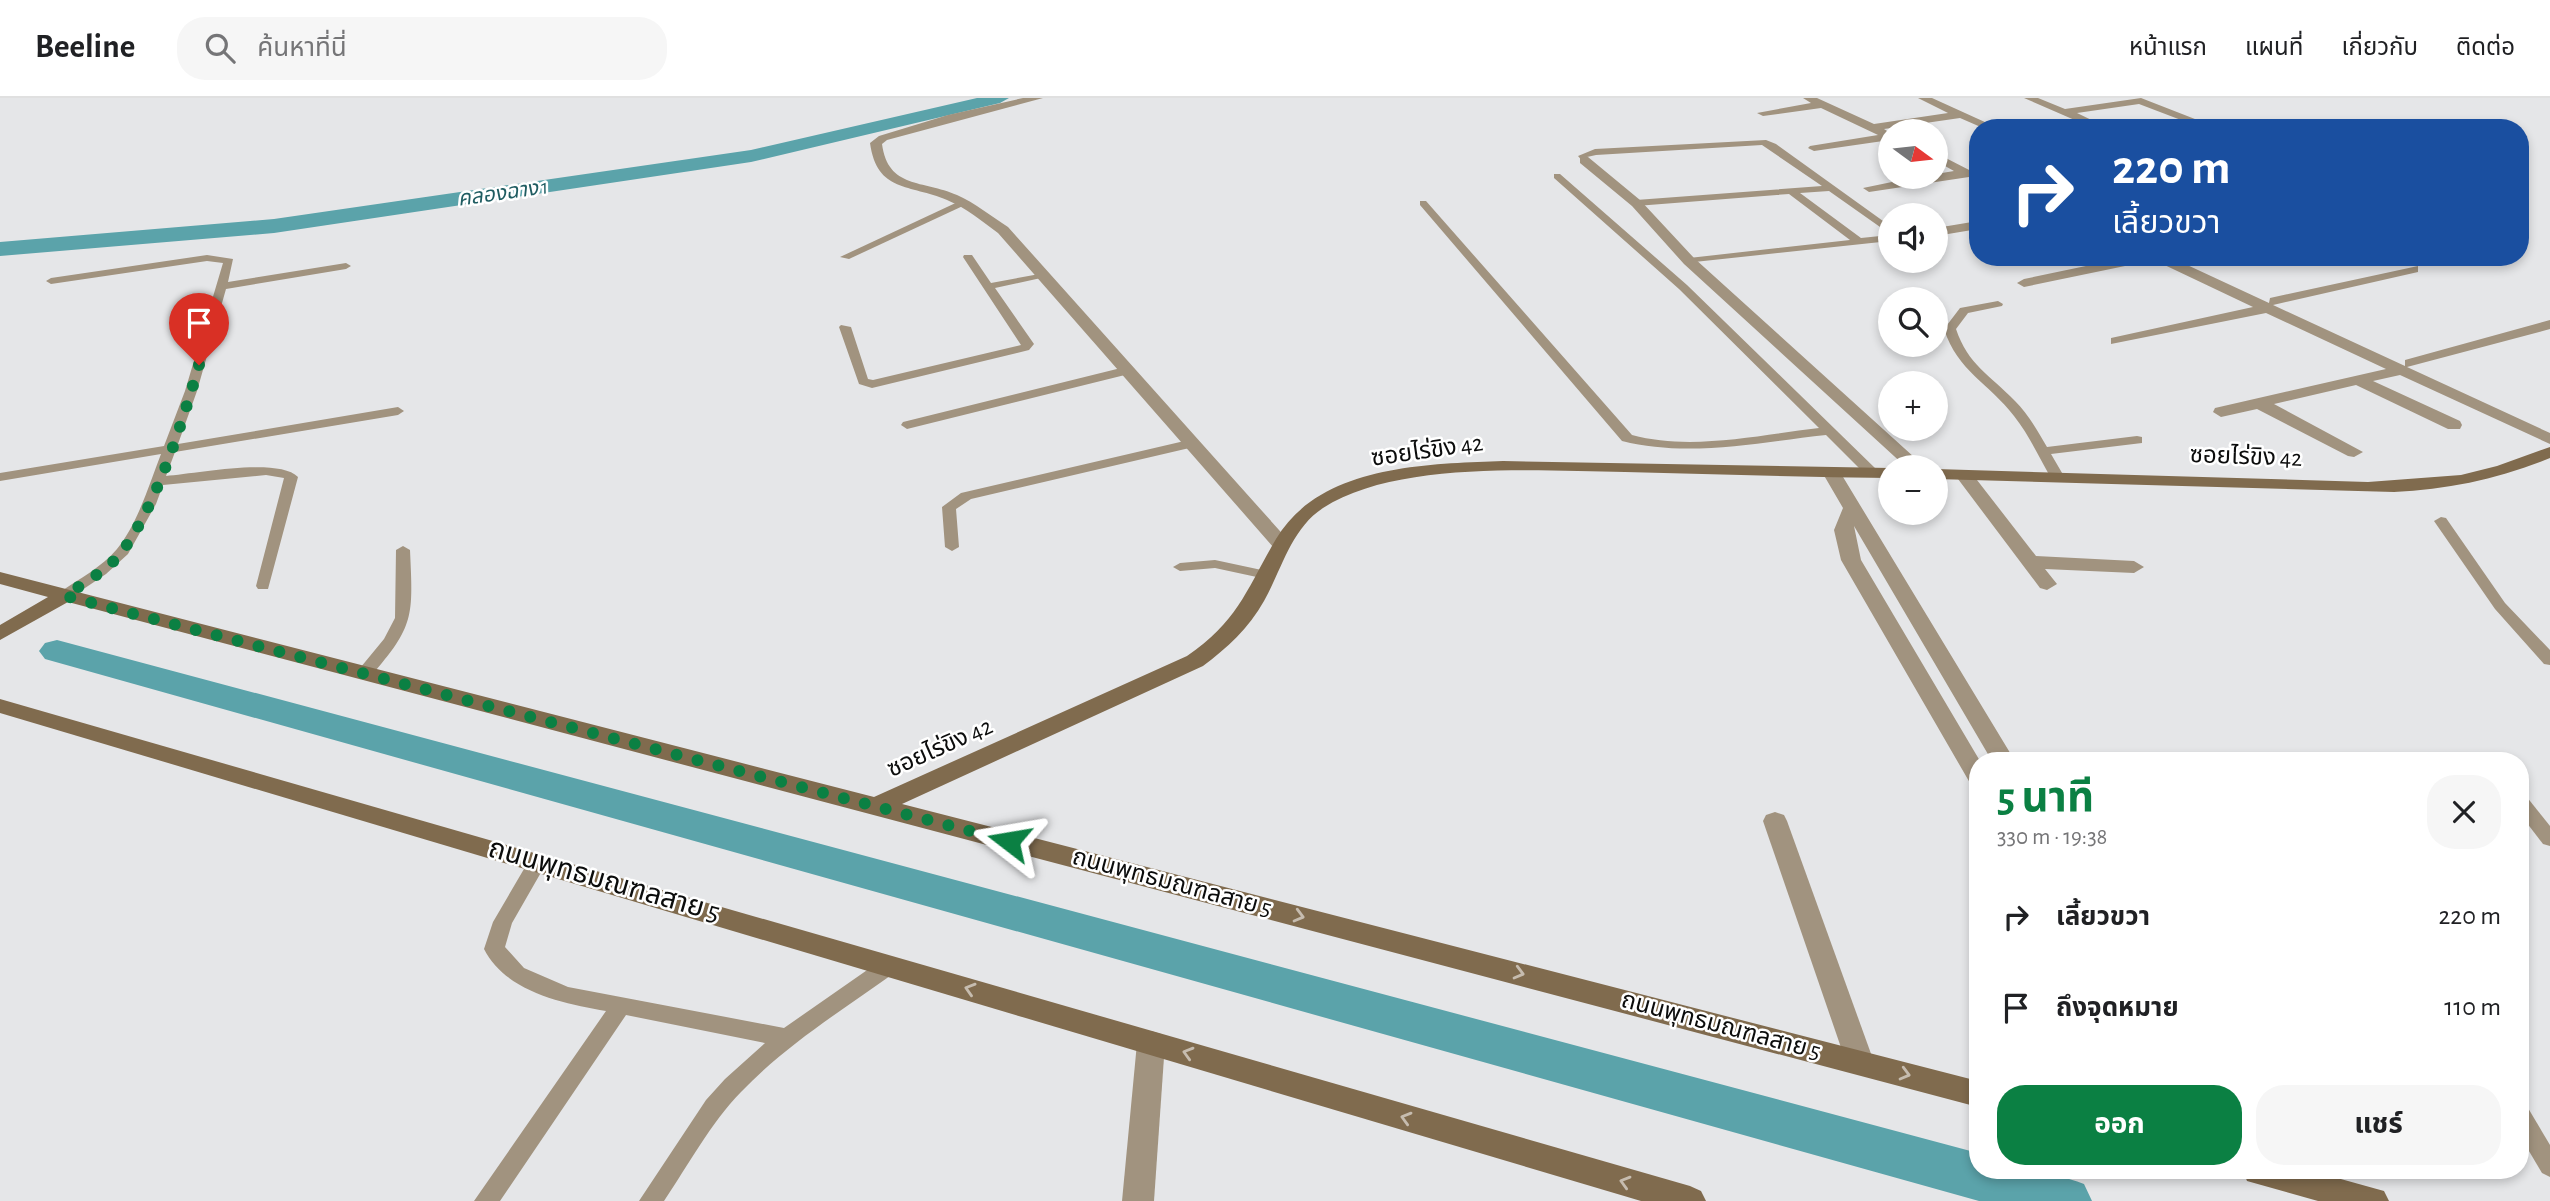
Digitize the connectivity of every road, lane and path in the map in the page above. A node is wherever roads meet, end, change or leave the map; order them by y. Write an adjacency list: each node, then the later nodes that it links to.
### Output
1 (1038, 98): 24 (street)
2 (1808, 98): 5 (street)
3 (1923, 98): 8 (street)
4 (2029, 98): 6 (street)
5 (1822, 105): 7 (street); 12 (street)
6 (2064, 112): 10 (street); 11 (street)
7 (1763, 113)
8 (1962, 114): 9 (street); 12 (street)
9 (1973, 119)
10 (2081, 119)
11 (2189, 119)
12 (1872, 128): 13 (street)
13 (1878, 131)
14 (1878, 139): 15 (street)
15 (1814, 148)
16 (1584, 160): 21 (lane); 26 (street)
17 (1948, 163): 18 (street)
18 (1969, 173)
19 (1557, 176): 59 (lane)
20 (1969, 176): 22 (street)
21 (1830, 188): 23 (lane); 27 (lane)
22 (1869, 188)
23 (1791, 191): 26 (lane); 31 (lane)
24 (962, 202): 32 (lane); 40 (street)
25 (1423, 203): 59 (lane)
26 (1636, 203): 34 (street)
27 (1878, 222)
28 (1969, 226): 29 (street)
29 (1948, 230)
30 (1878, 240): 31 (lane)
31 (1860, 242): 34 (lane)
32 (845, 257)
33 (968, 257): 44 (lane)
34 (1689, 261): 67 (street)
35 (346, 266): 43 (lane)
36 (2106, 266): 42 (street)
37 (2179, 266): 46 (street)
38 (2196, 266): 46 (street)
39 (2413, 269): 46 (street)
40 (1045, 276): 44 (lane); 51 (street)
41 (51, 281): 43 (lane)
42 (2024, 283)
43 (222, 286): 63 (lane)
44 (990, 286): 48 (lane)
45 (1998, 304): 64 (lane)
46 (2272, 305): 49 (street); 50 (street)
47 (2550, 324): 50 (street)
48 (845, 327)
49 (2116, 341)
50 (2406, 366): 52 (street); 58 (street); 60 (street)
51 (1129, 370): 56 (lane); 62 (street)
52 (2357, 380): 53 (street); 57 (street)
53 (2259, 403): 55 (street); 65 (street)
54 (398, 411): 63 (lane)
55 (2221, 412)
56 (907, 425)
57 (2454, 425)
58 (2550, 426)
59 (1830, 431): 68 (lane)
60 (2550, 439)
61 (2137, 440): 64 (lane)
62 (1193, 443): 78 (street); 79 (lane)
63 (170, 449): 73 (lane); 75 (lane)
64 (2043, 451): 74 (lane)
65 (2354, 452)
66 (2550, 452): 74 (main road, ซอยไร่ขิง 42)
67 (1903, 455)
68 (1878, 471)
69 (1831, 472): 70 (main road, ซอยไร่ขิง 42); 76 (street); 78 (main road, ซอยไร่ขิง 42)
70 (1878, 473)
71 (1948, 474): 72 (main road, ซอยไร่ขิง 42)
72 (1964, 475): 74 (main road, ซอยไร่ขิง 42); 81 (street)
73 (0, 477)
74 (2058, 478)
75 (158, 481): 87 (lane); 88 (lane)
76 (1853, 509): 93 (street); 94 (street)
77 (2441, 522): 90 (lane)
78 (1281, 544): 84 (main road, ซอยไร่ขิง 42)
79 (952, 547)
80 (402, 551): 91 (lane)
81 (2030, 562): 83 (street); 86 (street)
82 (1180, 567): 84 (lane)
83 (2134, 567)
84 (1266, 575): 95 (main road, ซอยไร่ขิง 42)
85 (0, 578): 88 (main road, ถนนพุทธมณฑลสาย 5)
86 (2048, 584)
87 (263, 586)
88 (65, 596): 89 (main road); 91 (main road, ถนนพุทธมณฑลสาย 5)
89 (0, 634)
90 (2550, 660)
91 (364, 673): 95 (main road, ถนนพุทธมณฑลสาย 5)
92 (0, 706): 99 (main road, ถนนพุทธมณฑลสาย 5)
93 (1998, 752)
94 (1969, 762)
95 (876, 806): 104 (main road, ถนนพุทธมณฑลสาย 5, one-way to 104)
96 (2529, 812): 98 (lane)
97 (1775, 821): 104 (street)
98 (2550, 839)
99 (538, 862): 100 (main road, ถนนพุทธมณฑลสาย 5); 101 (lane)
100 (890, 965): 102 (lane); 103 (main road, ถนนพุทธมณฑลสาย 5, one-way to 100)
101 (621, 1006): 102 (lane); 109 (lane)
102 (787, 1038): 110 (lane)
103 (1151, 1042): 111 (street); 112 (main road, ถนนพุทธมณฑลสาย 5, one-way to 103)
104 (1860, 1062): 105 (main road, ถนนพุทธมณฑลสาย 5, one-way to 105)
105 (1969, 1092)
106 (2529, 1130): 107 (lane)
107 (2550, 1166)
108 (2289, 1179): 113 (main road)
109 (486, 1201)
110 (651, 1201)
111 (1138, 1201)
112 (1690, 1201)
113 (2373, 1201)

